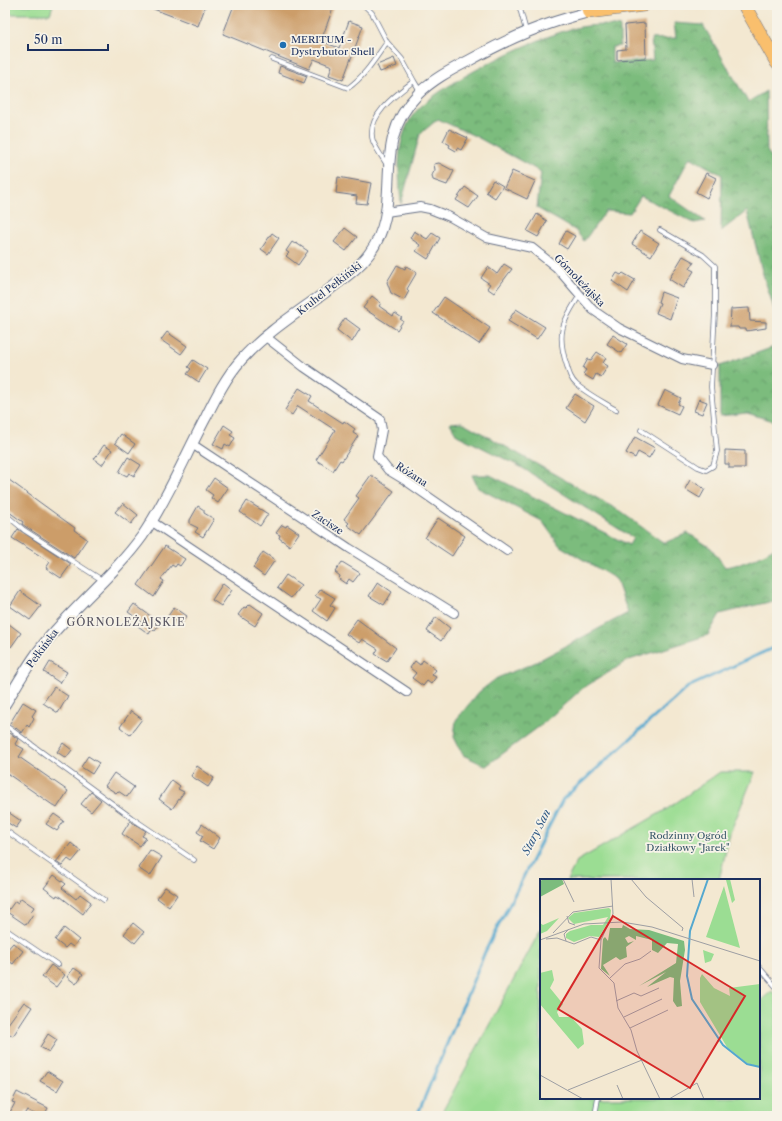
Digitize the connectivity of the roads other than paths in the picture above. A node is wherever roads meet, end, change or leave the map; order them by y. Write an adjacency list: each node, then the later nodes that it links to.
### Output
1 (364, 5): 7 (lane)
2 (519, 5): 6 (lane)
3 (644, 5): 5 (main road, Kruhel Pełkiński)
4 (744, 5): 9 (main road)
5 (588, 9): 6 (street, Kruhel Pełkiński)
6 (526, 31): 11 (street, Kruhel Pełkiński)
7 (387, 42): 8 (lane); 10 (lane)
8 (272, 59)
9 (777, 63)
10 (414, 81): 11 (lane); 12 (lane)
11 (421, 92): 12 (street, Kruhel Pełkiński)
12 (388, 168): 13 (street, Kruhel Pełkiński)
13 (386, 212): 15 (street, Górnoleżajska); 16 (street, Kruhel Pełkiński)
14 (660, 230): 17 (lane)
15 (580, 294): 17 (street, Górnoleżajska); 18 (lane)
16 (266, 337): 20 (street, Kruhel Pełkiński); 23 (street, Różana)
17 (712, 365): 19 (lane)
18 (616, 410)
19 (641, 430)
20 (192, 444): 22 (street, Kruhel Pełkiński); 25 (street, Zacisze)
21 (5, 514): 24 (lane)
22 (151, 521): 24 (street, Kruhel Pełkiński); 26 (street)
23 (507, 551)
24 (102, 580): 27 (street, Pełkińska)
25 (454, 613)
26 (407, 692)
27 (5, 704)
28 (5, 725): 30 (lane)
29 (5, 830): 31 (lane)
30 (194, 860)
31 (104, 900)
32 (5, 928): 33 (lane)
33 (58, 965)
34 (760, 968): 35 (lane)
35 (777, 988)
36 (598, 1099): 37 (lane)
37 (595, 1116)

